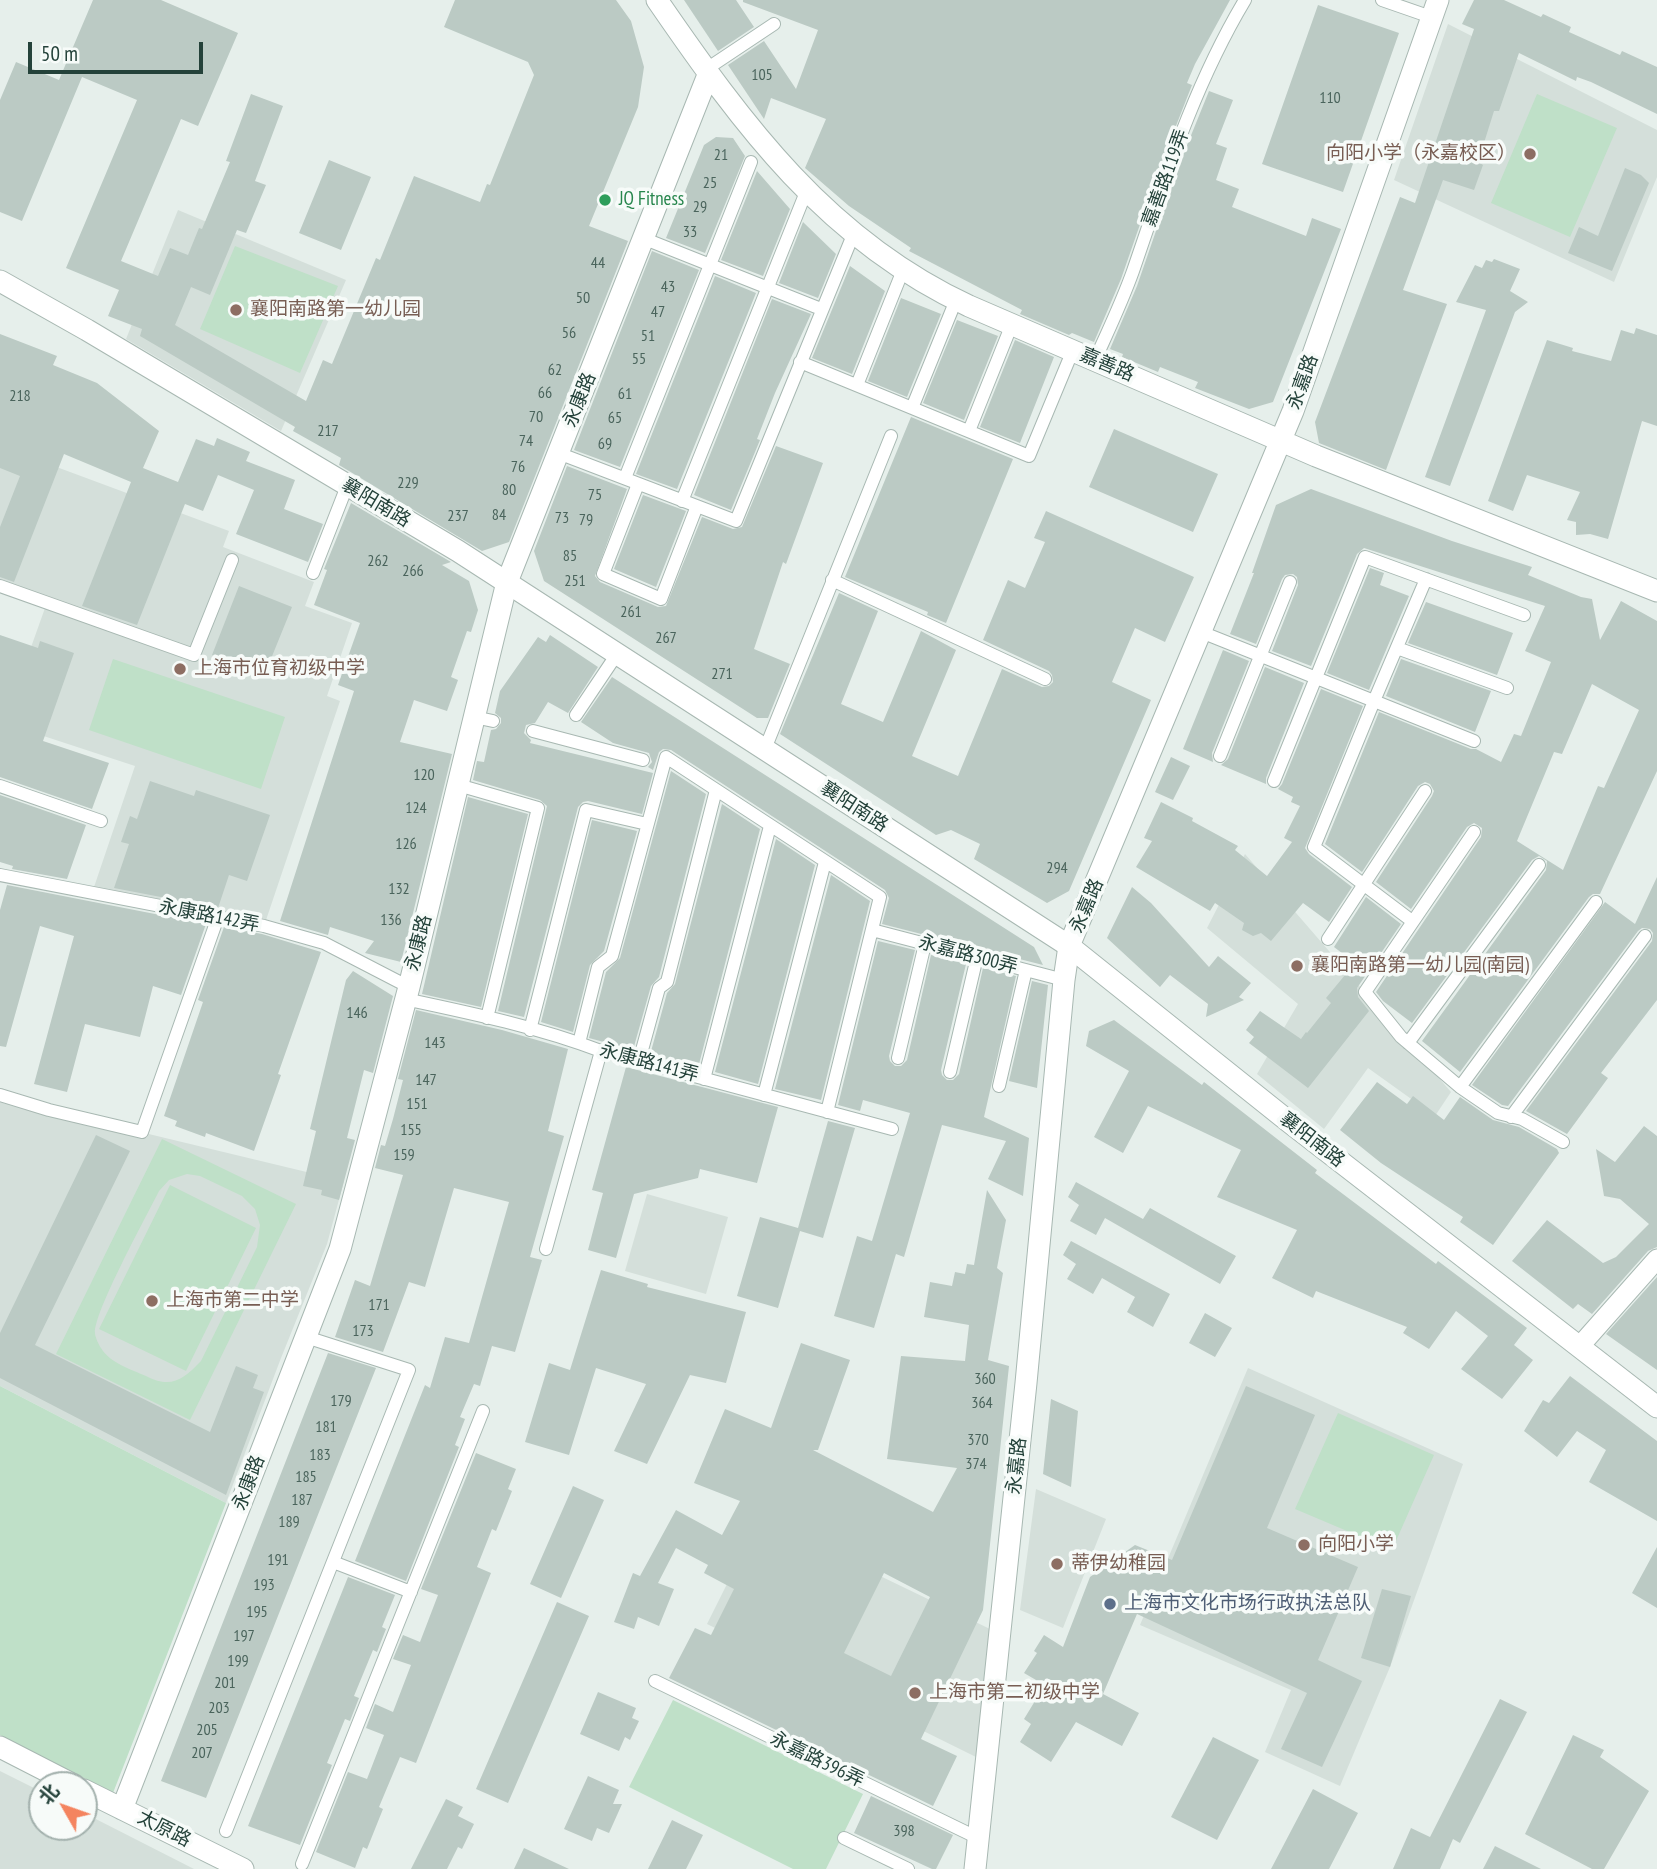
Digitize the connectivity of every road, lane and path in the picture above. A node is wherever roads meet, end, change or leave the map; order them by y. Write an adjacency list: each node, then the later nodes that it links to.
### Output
1 (657, 0): 6 (street, 嘉善路)
2 (1245, 0): 19 (lane, 嘉善路119弄)
3 (1382, 0): 4 (lane)
4 (1435, 9): 25 (street, 永嘉路)
5 (774, 24): 6 (lane)
6 (707, 72): 8 (street, 嘉善路); 10 (street, 永康路)
7 (751, 162): 11 (lane)
8 (806, 192): 9 (street, 嘉善路); 14 (lane)
9 (853, 235): 12 (street, 嘉善路); 16 (lane)
10 (645, 239): 11 (lane); 26 (street, 永康路)
11 (710, 265): 14 (lane); 27 (lane)
12 (903, 270): 15 (street, 嘉善路); 21 (lane)
13 (0, 281): 29 (street, 襄阳南路)
14 (767, 287): 16 (lane); 30 (lane)
15 (956, 300): 17 (street, 嘉善路); 22 (lane)
16 (821, 309): 20 (lane)
17 (1012, 324): 18 (street, 嘉善路); 23 (lane)
18 (1073, 350): 19 (street, 嘉善路); 23 (lane)
19 (1095, 360): 25 (street, 嘉善路)
20 (800, 362): 21 (lane); 31 (lane)
21 (857, 385): 22 (lane)
22 (912, 408): 23 (lane)
23 (969, 431)
24 (891, 436): 35 (lane)
25 (1281, 440): 39 (street, 嘉善路); 41 (street, 永嘉路)
26 (558, 453): 27 (lane); 36 (street, 永康路)
27 (625, 478): 28 (lane)
28 (638, 484): 30 (lane); 31 (lane)
29 (347, 486): 33 (lane); 36 (street, 襄阳南路)
30 (682, 500): 31 (lane)
31 (696, 506)
32 (232, 561): 38 (lane)
33 (313, 573)
34 (1426, 579): 40 (lane); 42 (lane); 45 (lane)
35 (832, 580): 46 (lane); 52 (lane)
36 (507, 582): 43 (street, 襄阳南路); 56 (street, 永康路)
37 (1290, 582): 44 (lane)
38 (0, 586)
39 (1657, 591)
40 (1524, 615)
41 (1201, 632): 44 (lane); 75 (street, 永嘉路)
42 (1397, 648): 47 (lane); 48 (lane)
43 (617, 654): 49 (lane); 52 (street, 襄阳南路)
44 (1260, 654): 45 (lane); 53 (lane)
45 (1317, 677): 48 (lane); 55 (lane)
46 (1045, 679)
47 (1507, 688)
48 (1374, 701): 51 (lane); 67 (lane)
49 (576, 715)
50 (533, 731): 54 (lane)
51 (1474, 741)
52 (765, 749): 75 (street, 襄阳南路)
53 (1220, 756)
54 (643, 760)
55 (1274, 781)
56 (457, 785): 79 (street, 永康路); 80 (lane)
57 (0, 786): 60 (lane)
58 (716, 790): 61 (lane); 62 (lane); 86 (lane)
59 (1425, 791): 67 (lane)
60 (102, 821)
61 (647, 824): 81 (lane); 82 (lane)
62 (770, 826): 64 (lane); 88 (lane)
63 (1474, 832): 70 (lane)
64 (825, 862): 71 (lane); 92 (lane)
65 (1539, 865): 83 (lane)
66 (0, 874): 69 (lane, 永康路142弄)
67 (1365, 885): 70 (lane); 73 (lane)
68 (1596, 902): 90 (lane)
69 (218, 918): 79 (lane, 永康路142弄); 91 (lane)
70 (1412, 921): 83 (lane)
71 (872, 930): 74 (lane, 永嘉路300弄); 93 (lane)
72 (1645, 936): 94 (lane)
73 (1328, 939)
74 (925, 944): 76 (lane, 永嘉路300弄); 85 (lane)
75 (1069, 946): 78 (street, 永嘉路); 100 (street, 襄阳南路)
76 (977, 957): 77 (lane, 永嘉路300弄); 87 (lane)
77 (1026, 970): 78 (lane, 永嘉路300弄); 89 (lane)
78 (1064, 979): 112 (street, 永嘉路)
79 (407, 993): 80 (lane, 永康路141弄); 99 (street, 永康路)
80 (487, 1018): 81 (lane, 永康路141弄)
81 (530, 1030): 82 (lane, 永康路141弄)
82 (579, 1043): 84 (lane, 永康路141弄)
83 (1408, 1044): 90 (lane)
84 (601, 1051): 86 (lane, 永康路141弄); 97 (lane)
85 (898, 1058)
86 (639, 1061): 88 (lane, 永康路141弄)
87 (950, 1072)
88 (704, 1079): 92 (lane, 永康路141弄)
89 (999, 1086)
90 (1460, 1087): 94 (lane)
91 (0, 1094)
92 (764, 1095): 93 (lane, 永康路141弄)
93 (827, 1112): 95 (lane, 永康路141弄)
94 (1511, 1116): 96 (lane)
95 (892, 1129)
96 (1563, 1142)
97 (546, 1248)
98 (1657, 1259): 100 (street)
99 (306, 1336): 103 (lane); 109 (street, 永康路)
100 (1578, 1347): 101 (street, 襄阳南路)
101 (1657, 1407)
102 (483, 1411): 104 (lane)
103 (333, 1562): 104 (lane); 110 (lane)
104 (411, 1592): 113 (lane)
105 (655, 1681): 112 (lane, 永嘉路396弄)
106 (0, 1747): 107 (street)
107 (47, 1771)
108 (98, 1797): 109 (street, 太原路)
109 (122, 1809): 114 (street, 太原路)
110 (226, 1831)
111 (844, 1838): 115 (lane)
112 (978, 1838): 116 (street, 永嘉路)
113 (302, 1864)
114 (243, 1869)
115 (908, 1869)
116 (975, 1869)

